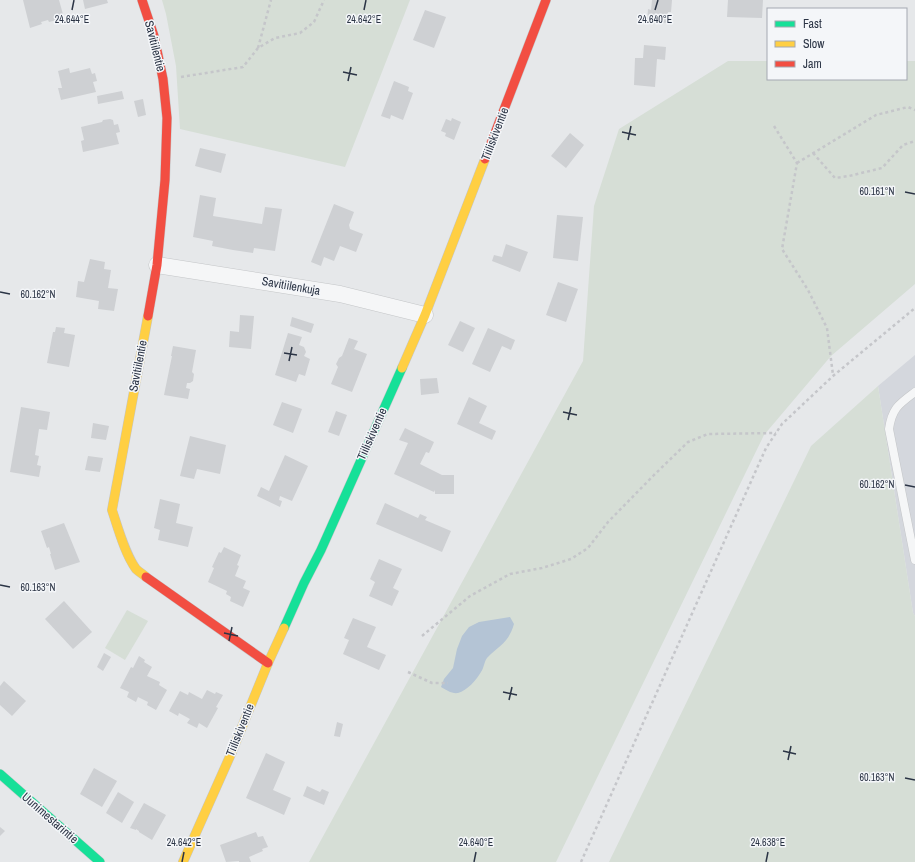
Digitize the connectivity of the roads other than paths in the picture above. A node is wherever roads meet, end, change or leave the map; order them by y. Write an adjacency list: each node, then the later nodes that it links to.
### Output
1 (142, 0): 3 (street, Savitiilentie)
2 (546, 0): 4 (street, Tiiliskiventie)
3 (157, 265): 4 (street, Savitiilenkuja); 7 (street, Savitiilentie)
4 (425, 315): 7 (street, Tiiliskiventie)
5 (915, 392): 6 (lane)
6 (915, 560)
7 (268, 663): 10 (street, Tiiliskiventie)
8 (0, 774): 9 (street, Uunimestarintie)
9 (100, 862)
10 (183, 862)

